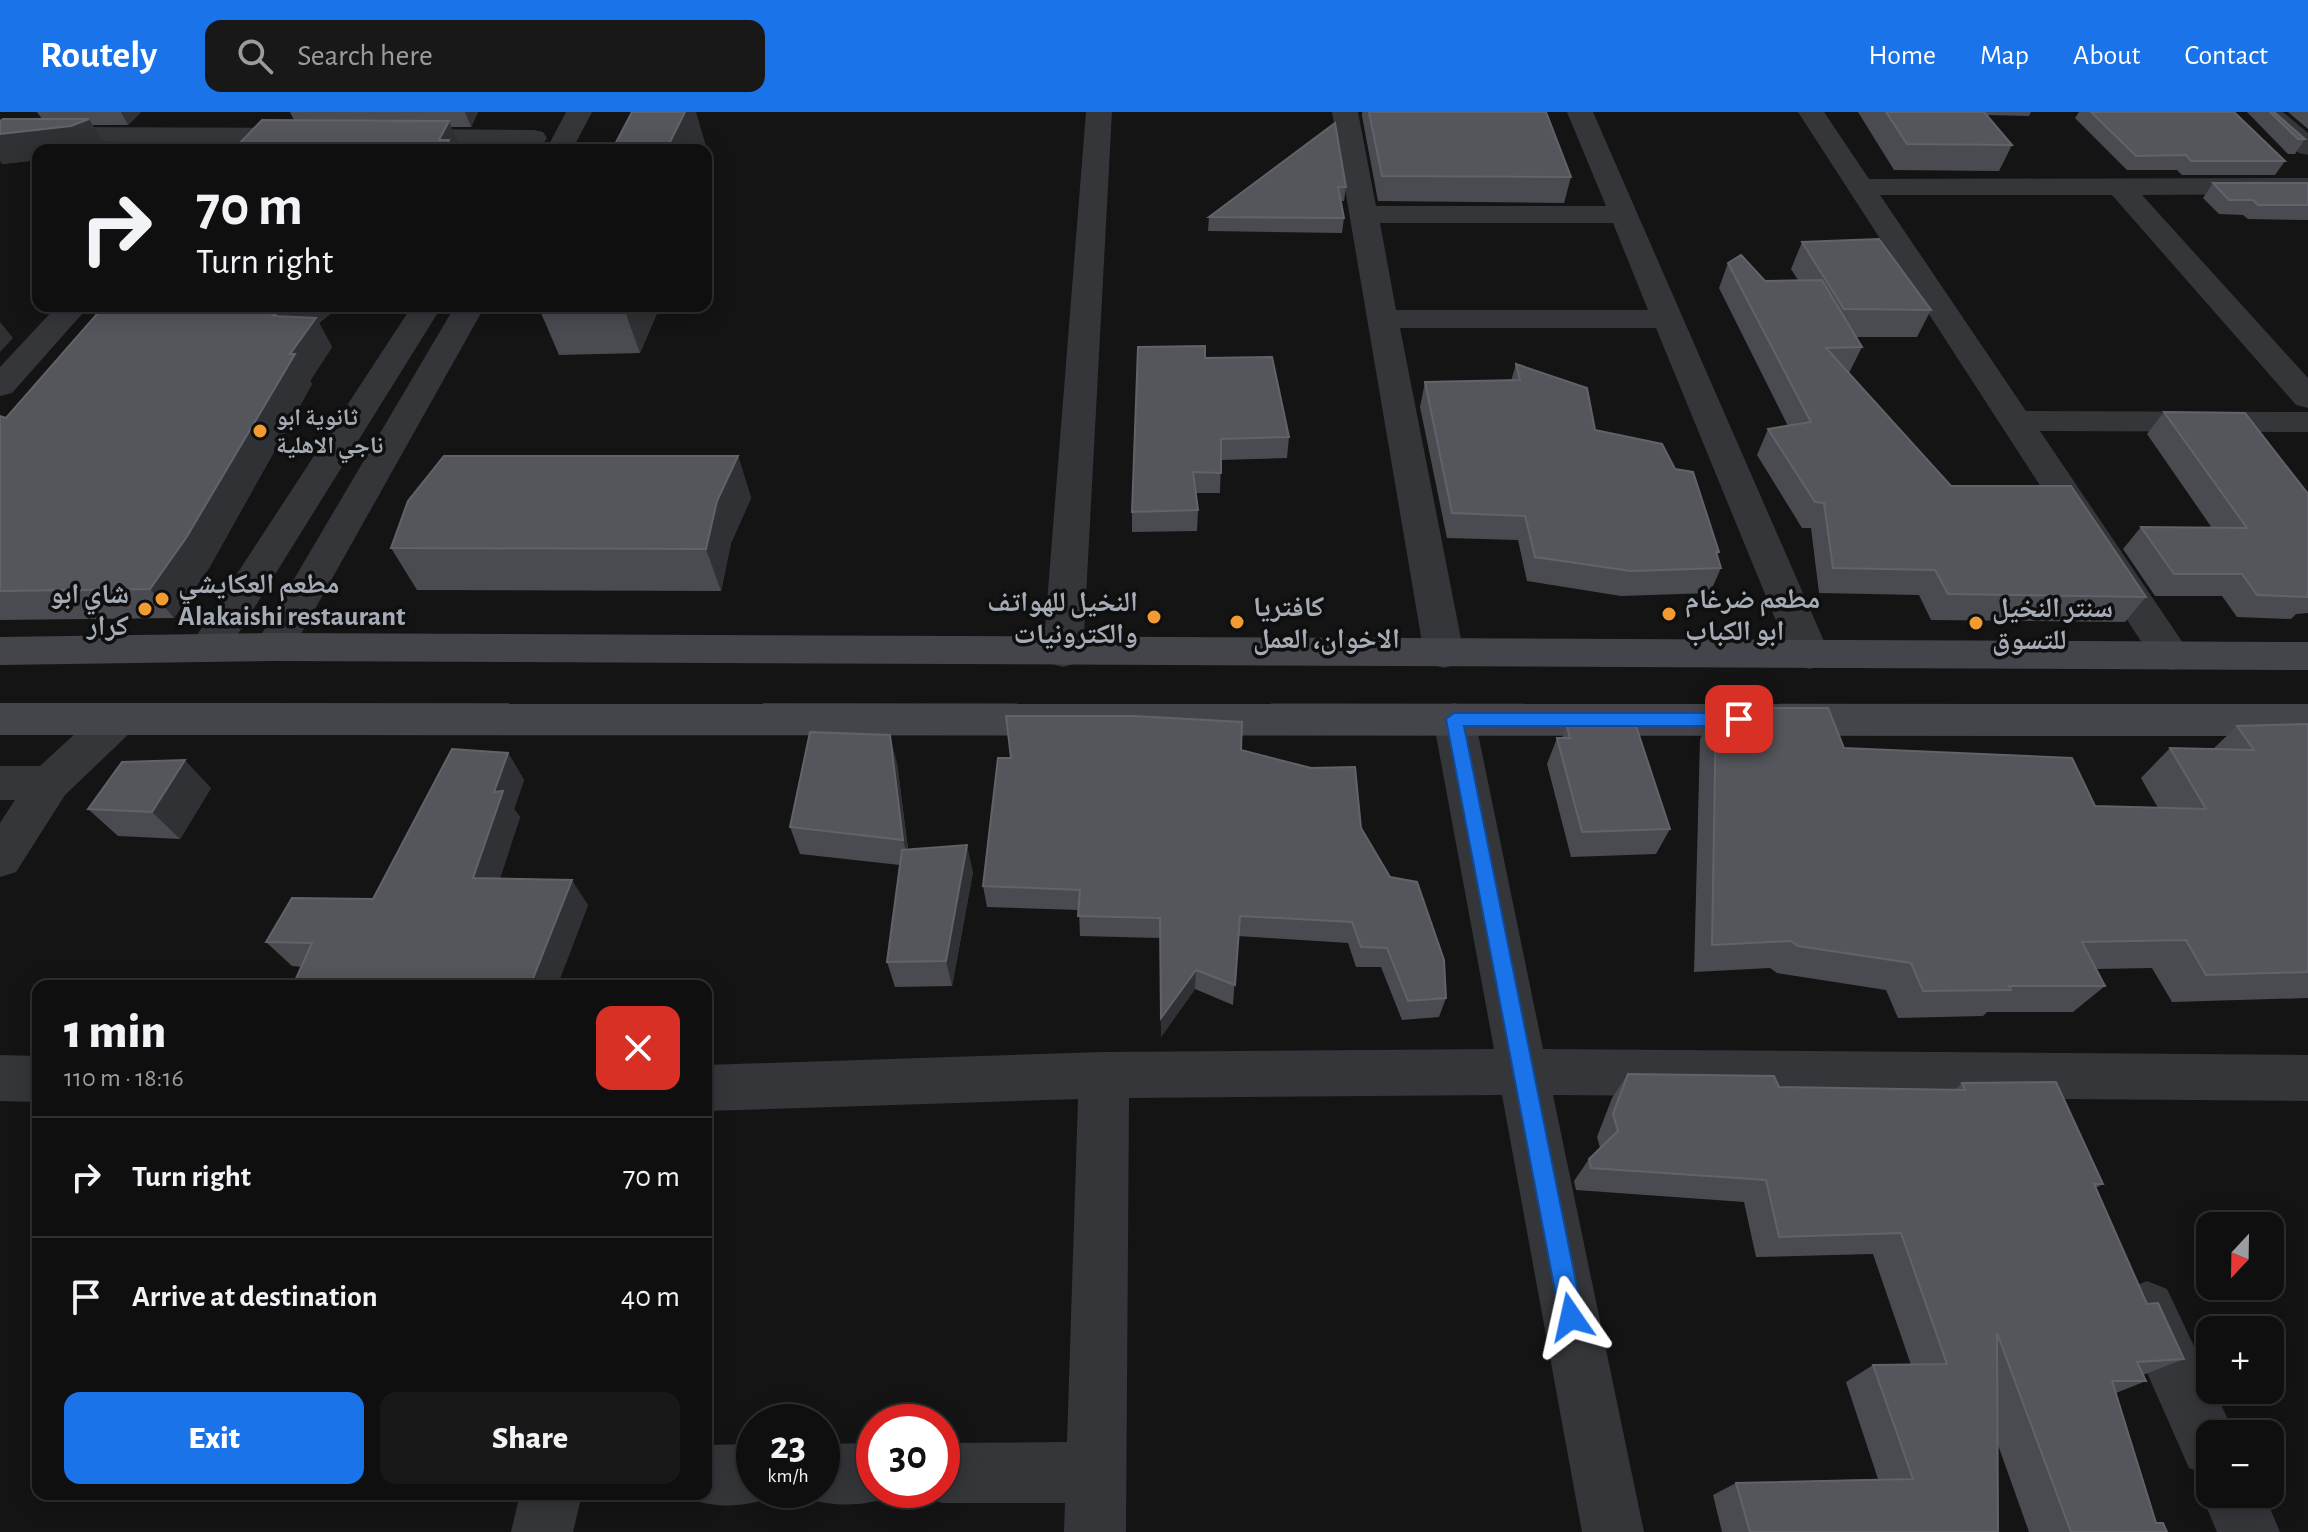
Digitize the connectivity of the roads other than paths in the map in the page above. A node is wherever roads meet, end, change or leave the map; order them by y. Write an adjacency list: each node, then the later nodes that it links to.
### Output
1 (548, 112): 12 (street)
2 (579, 112): 13 (street)
3 (1099, 112): 32 (street)
4 (1345, 112): 19 (street)
5 (1580, 112): 18 (street)
6 (1811, 112): 17 (street)
7 (2267, 112): 14 (street)
8 (15, 135): 11 (street)
9 (327, 136): 11 (street)
10 (375, 136): 12 (street)
11 (225, 143)
12 (530, 144)
13 (562, 144)
14 (2308, 147)
15 (2119, 186): 16 (street); 17 (street); 26 (street)
16 (2308, 186)
17 (1861, 187): 27 (street)
18 (1622, 214): 19 (street); 24 (street)
19 (1364, 215): 23 (street)
20 (68, 312): 25 (street)
21 (423, 312): 30 (street)
22 (467, 312): 29 (street)
23 (1383, 319): 24 (street); 35 (street)
24 (1666, 319): 36 (street)
25 (0, 386)
26 (2308, 398)
27 (2015, 421): 28 (street); 37 (street)
28 (2308, 422)
29 (274, 647): 30 (street); 32 (street)
30 (209, 648): 31 (street)
31 (0, 651)
32 (1063, 653): 33 (street)
33 (1221, 653): 34 (street); 41 (street)
34 (1357, 654): 35 (street); 42 (street)
35 (1444, 654): 36 (street)
36 (1810, 655): 37 (street)
37 (2171, 656): 38 (street)
38 (2308, 656)
39 (119, 718): 40 (street); 41 (street); 46 (street)
40 (0, 719)
41 (1246, 719): 42 (street)
42 (1361, 719): 43 (street)
43 (1454, 719): 44 (street); 48 (street)
44 (2308, 720)
45 (0, 783): 46 (street)
46 (50, 783): 47 (street)
47 (0, 859)
48 (1523, 1072): 49 (street); 51 (street); 64 (street)
49 (1104, 1075): 53 (street); 56 (street)
50 (0, 1078): 52 (street)
51 (2308, 1078)
52 (32, 1079)
53 (712, 1088)
54 (2126, 1262): 55 (street)
55 (2198, 1420)
56 (1096, 1472): 57 (street); 63 (street)
57 (960, 1473)
58 (736, 1474): 59 (street)
59 (712, 1475)
60 (550, 1500): 62 (street)
61 (2238, 1508): 65 (street)
62 (542, 1532)
63 (1095, 1532)
64 (1613, 1532)
65 (2249, 1532)

